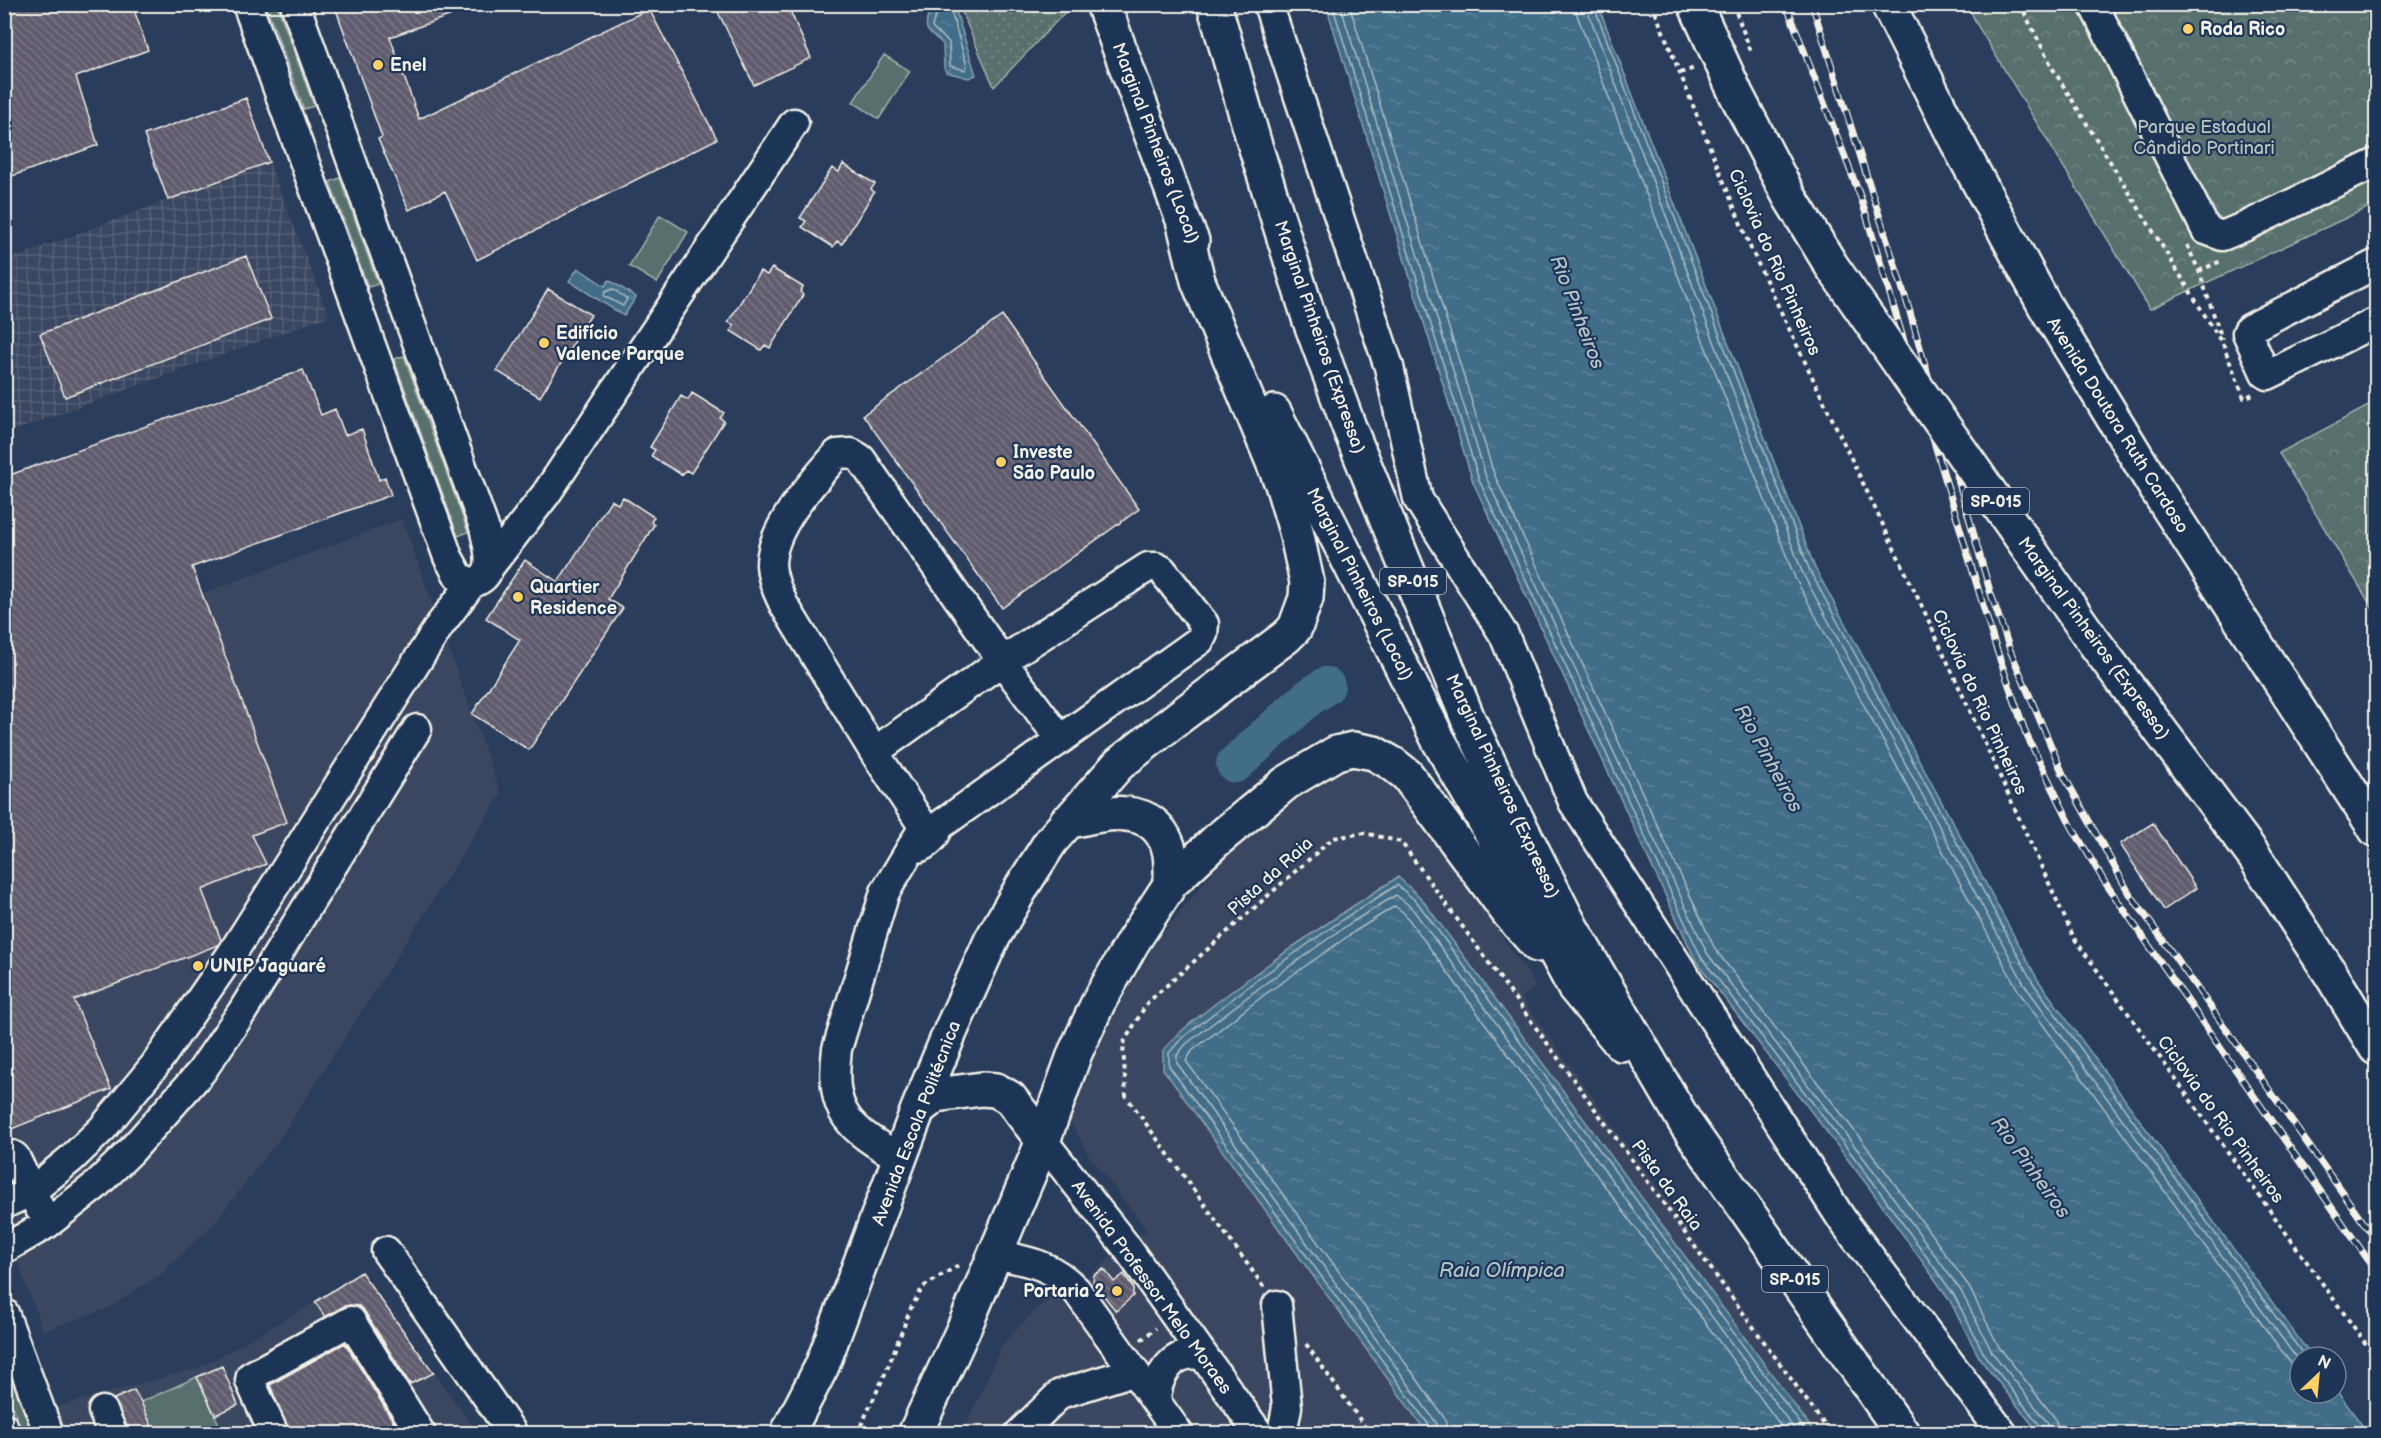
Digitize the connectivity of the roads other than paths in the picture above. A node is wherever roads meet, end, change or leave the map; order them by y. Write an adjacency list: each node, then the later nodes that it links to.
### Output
1 (247, 4): 11 (street)
2 (294, 4): 10 (street)
3 (1103, 4): 13 (highway, Marginal Pinheiros (Local))
4 (1214, 4): 30 (highway, Marginal Pinheiros (Expressa) / SP-015)
5 (1268, 4): 58 (street)
6 (1695, 4): 28 (highway, Marginal Pinheiros (Expressa) / SP-015, bridge)
7 (1888, 4): 24 (highway, Avenida Doutora Ruth Cardoso)
8 (2093, 4): 12 (street)
9 (794, 123): 18 (street)
10 (341, 134): 11 (street); 15 (street)
11 (301, 149): 17 (street)
12 (2376, 163)
13 (1183, 220): 23 (highway, Avenida Escola Politécnica); 27 (highway, Marginal Pinheiros (Local))
14 (2376, 264): 16 (street)
15 (405, 310): 17 (street); 18 (street)
16 (2376, 322)
17 (365, 326): 18 (street)
18 (481, 574): 34 (street)
19 (1002, 661): 21 (street); 21 (street); 22 (street); 22 (street)
20 (417, 729): 36 (street)
21 (1060, 739): 25 (street)
22 (874, 752): 25 (street)
23 (1066, 822): 26 (highway); 29 (highway, Avenida Escola Politécnica)
24 (2376, 830)
25 (925, 835): 33 (street)
26 (1171, 883): 27 (highway); 31 (highway)
27 (1574, 987): 30 (highway, Marginal Pinheiros (Local))
28 (2376, 1048)
29 (918, 1109): 31 (highway); 33 (highway, Avenida Escola Politécnica)
30 (1686, 1124): 57 (highway, Marginal Pinheiros (Expressa) / SP-015)
31 (1043, 1141): 39 (highway); 42 (street, Avenida Professor Melo Moraes)
32 (4, 1158): 34 (street)
33 (900, 1158): 51 (highway, Avenida Escola Politécnica)
34 (32, 1191): 35 (street); 36 (street)
35 (4, 1204)
36 (47, 1224): 37 (street)
37 (4, 1249)
38 (386, 1251): 50 (street)
39 (994, 1254): 43 (street); 52 (highway)
40 (1277, 1305): 56 (street)
41 (4, 1313): 47 (street)
42 (1203, 1356): 44 (street); 55 (street, Avenida Professor Melo Moraes)
43 (1128, 1363): 44 (street); 53 (street)
44 (1156, 1401): 54 (street)
45 (4, 1428): 46 (street)
46 (6, 1434)
47 (49, 1434)
48 (274, 1434): 49 (street)
49 (421, 1434)
50 (513, 1434)
51 (787, 1434)
52 (915, 1434)
53 (1019, 1434)
54 (1179, 1434)
55 (1259, 1434)
56 (1282, 1434)
57 (1903, 1434)
58 (2003, 1434)

